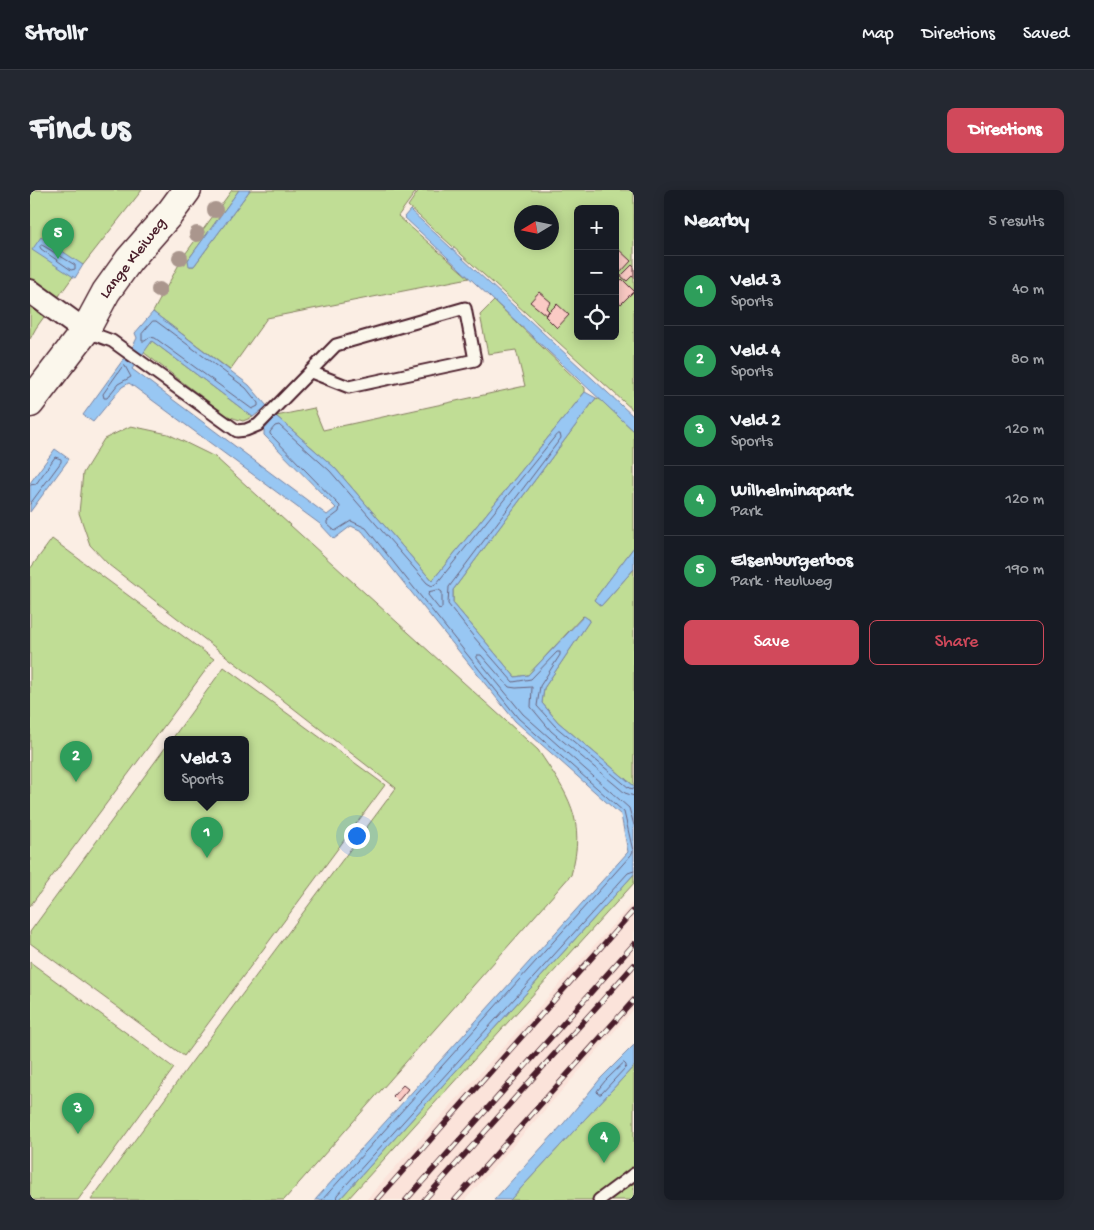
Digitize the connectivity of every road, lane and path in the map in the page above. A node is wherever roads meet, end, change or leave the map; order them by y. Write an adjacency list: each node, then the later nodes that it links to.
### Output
1 (187, 190): 3 (street, Lange Kleiweg)
2 (30, 290): 3 (street)
3 (84, 330): 4 (lane); 5 (street, Lange Kleiweg)
4 (311, 372): 4 (lane)
5 (30, 403)
6 (634, 1174): 7 (lane)
7 (599, 1200)

